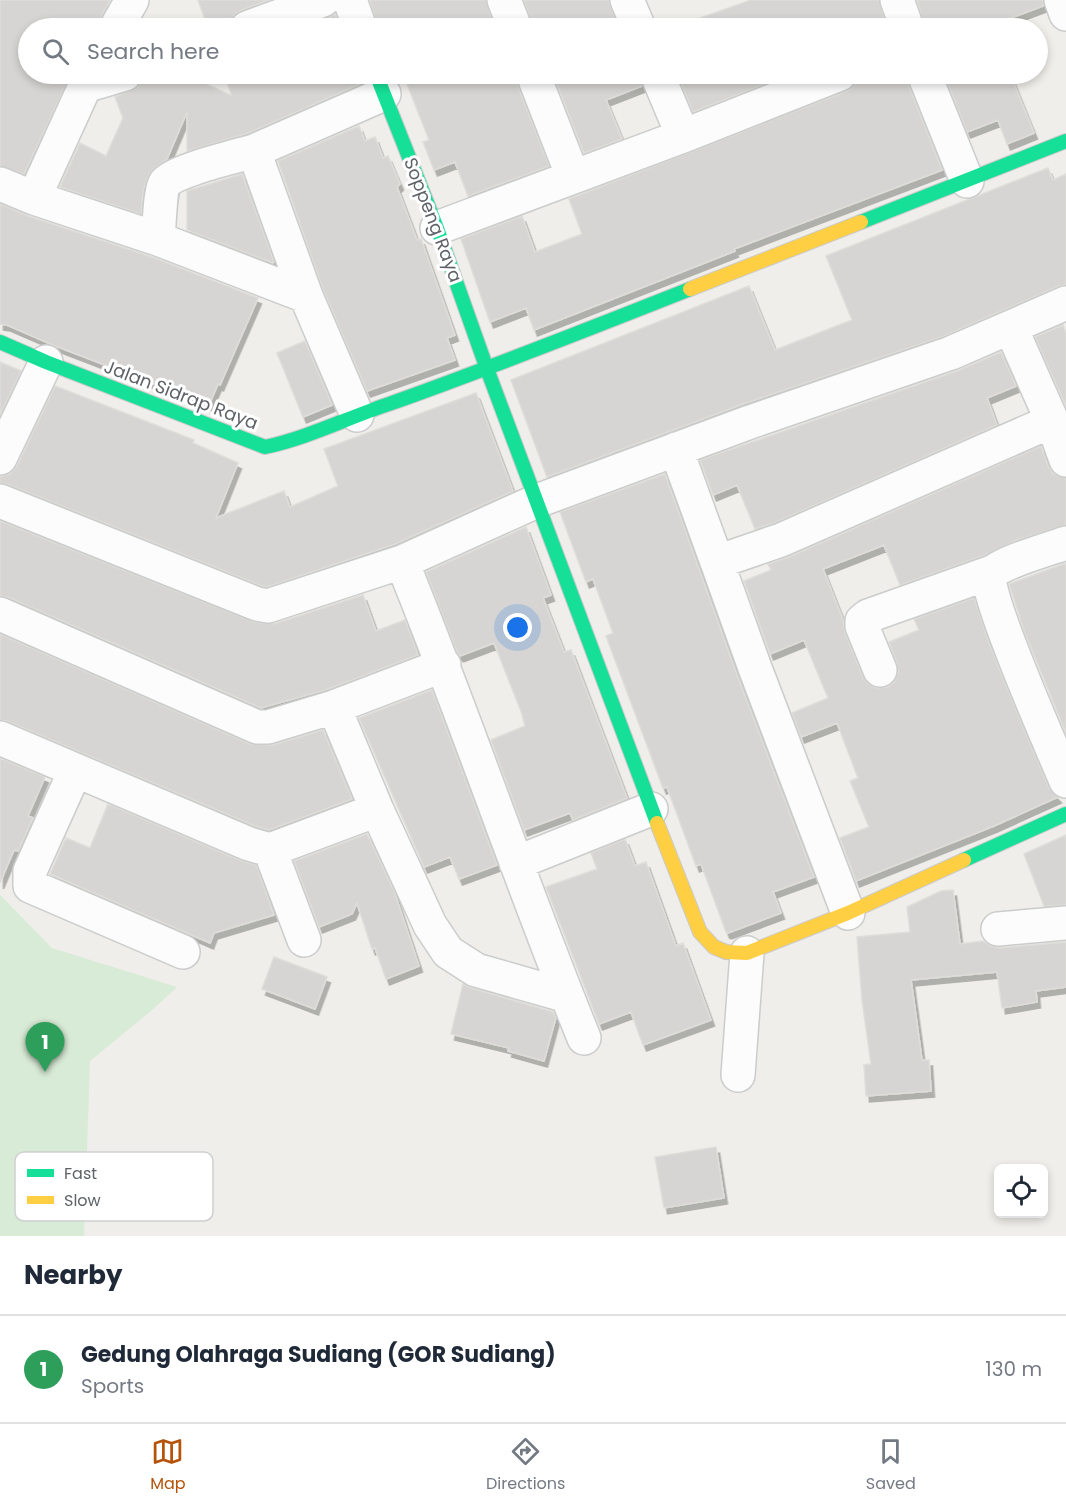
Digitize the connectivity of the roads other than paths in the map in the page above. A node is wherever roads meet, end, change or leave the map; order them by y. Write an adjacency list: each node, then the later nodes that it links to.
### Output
1 (132, 0): 9 (street)
2 (323, 0): 10 (street)
3 (350, 0): 11 (street)
4 (504, 0): 12 (street)
5 (627, 0): 13 (street)
6 (897, 0): 14 (street)
7 (1061, 0): 8 (street)
8 (1066, 14)
9 (122, 18)
10 (274, 18)
11 (356, 18)
12 (511, 18)
13 (635, 18)
14 (903, 18)
15 (86, 84): 27 (street)
16 (380, 84): 23 (street); 28 (street, Soppeng Raya)
17 (537, 84): 24 (street)
18 (661, 84): 21 (street)
19 (815, 84): 21 (street)
20 (928, 84): 25 (street)
21 (683, 136): 24 (street)
22 (1066, 141): 25 (street, Jalan Sidrap Raya)
23 (254, 151): 29 (street); 30 (street)
24 (573, 177): 28 (street)
25 (967, 181): 35 (street, Jalan Sidrap Raya)
26 (0, 184): 27 (street)
27 (34, 198): 29 (street)
28 (438, 228): 35 (street, Soppeng Raya)
29 (158, 239): 30 (street)
30 (306, 296): 36 (street)
31 (1066, 303): 32 (street)
32 (1011, 328): 37 (street); 38 (street)
33 (0, 342): 34 (street, Jalan Sidrap Raya)
34 (46, 362): 36 (street, Jalan Sidrap Raya); 39 (street)
35 (486, 369): 36 (street, Jalan Sidrap Raya); 42 (street, Soppeng Raya)
36 (357, 415)
37 (1052, 421): 40 (street); 45 (street)
38 (676, 449): 42 (street); 45 (street)
39 (0, 458)
40 (1066, 460)
41 (0, 501): 44 (street)
42 (537, 501): 44 (street); 54 (street, Soppeng Raya)
43 (1066, 543): 46 (street)
44 (402, 562): 48 (street)
45 (717, 562): 59 (street)
46 (992, 572): 49 (street); 53 (street)
47 (0, 614): 50 (street)
48 (444, 664): 50 (street); 58 (street)
49 (880, 670)
50 (334, 707): 55 (street)
51 (0, 738): 52 (street)
52 (75, 771): 57 (street); 63 (street)
53 (1066, 781)
54 (651, 809): 58 (street); 64 (street, Soppeng Raya)
55 (377, 810): 57 (street); 65 (street)
56 (1066, 814): 59 (street)
57 (270, 850): 62 (street)
58 (516, 863): 65 (street)
59 (848, 913): 64 (street)
60 (1066, 922): 61 (street)
61 (998, 929)
62 (304, 940)
63 (183, 952)
64 (747, 953): 67 (street)
65 (567, 996): 66 (street)
66 (584, 1038)
67 (738, 1075)

